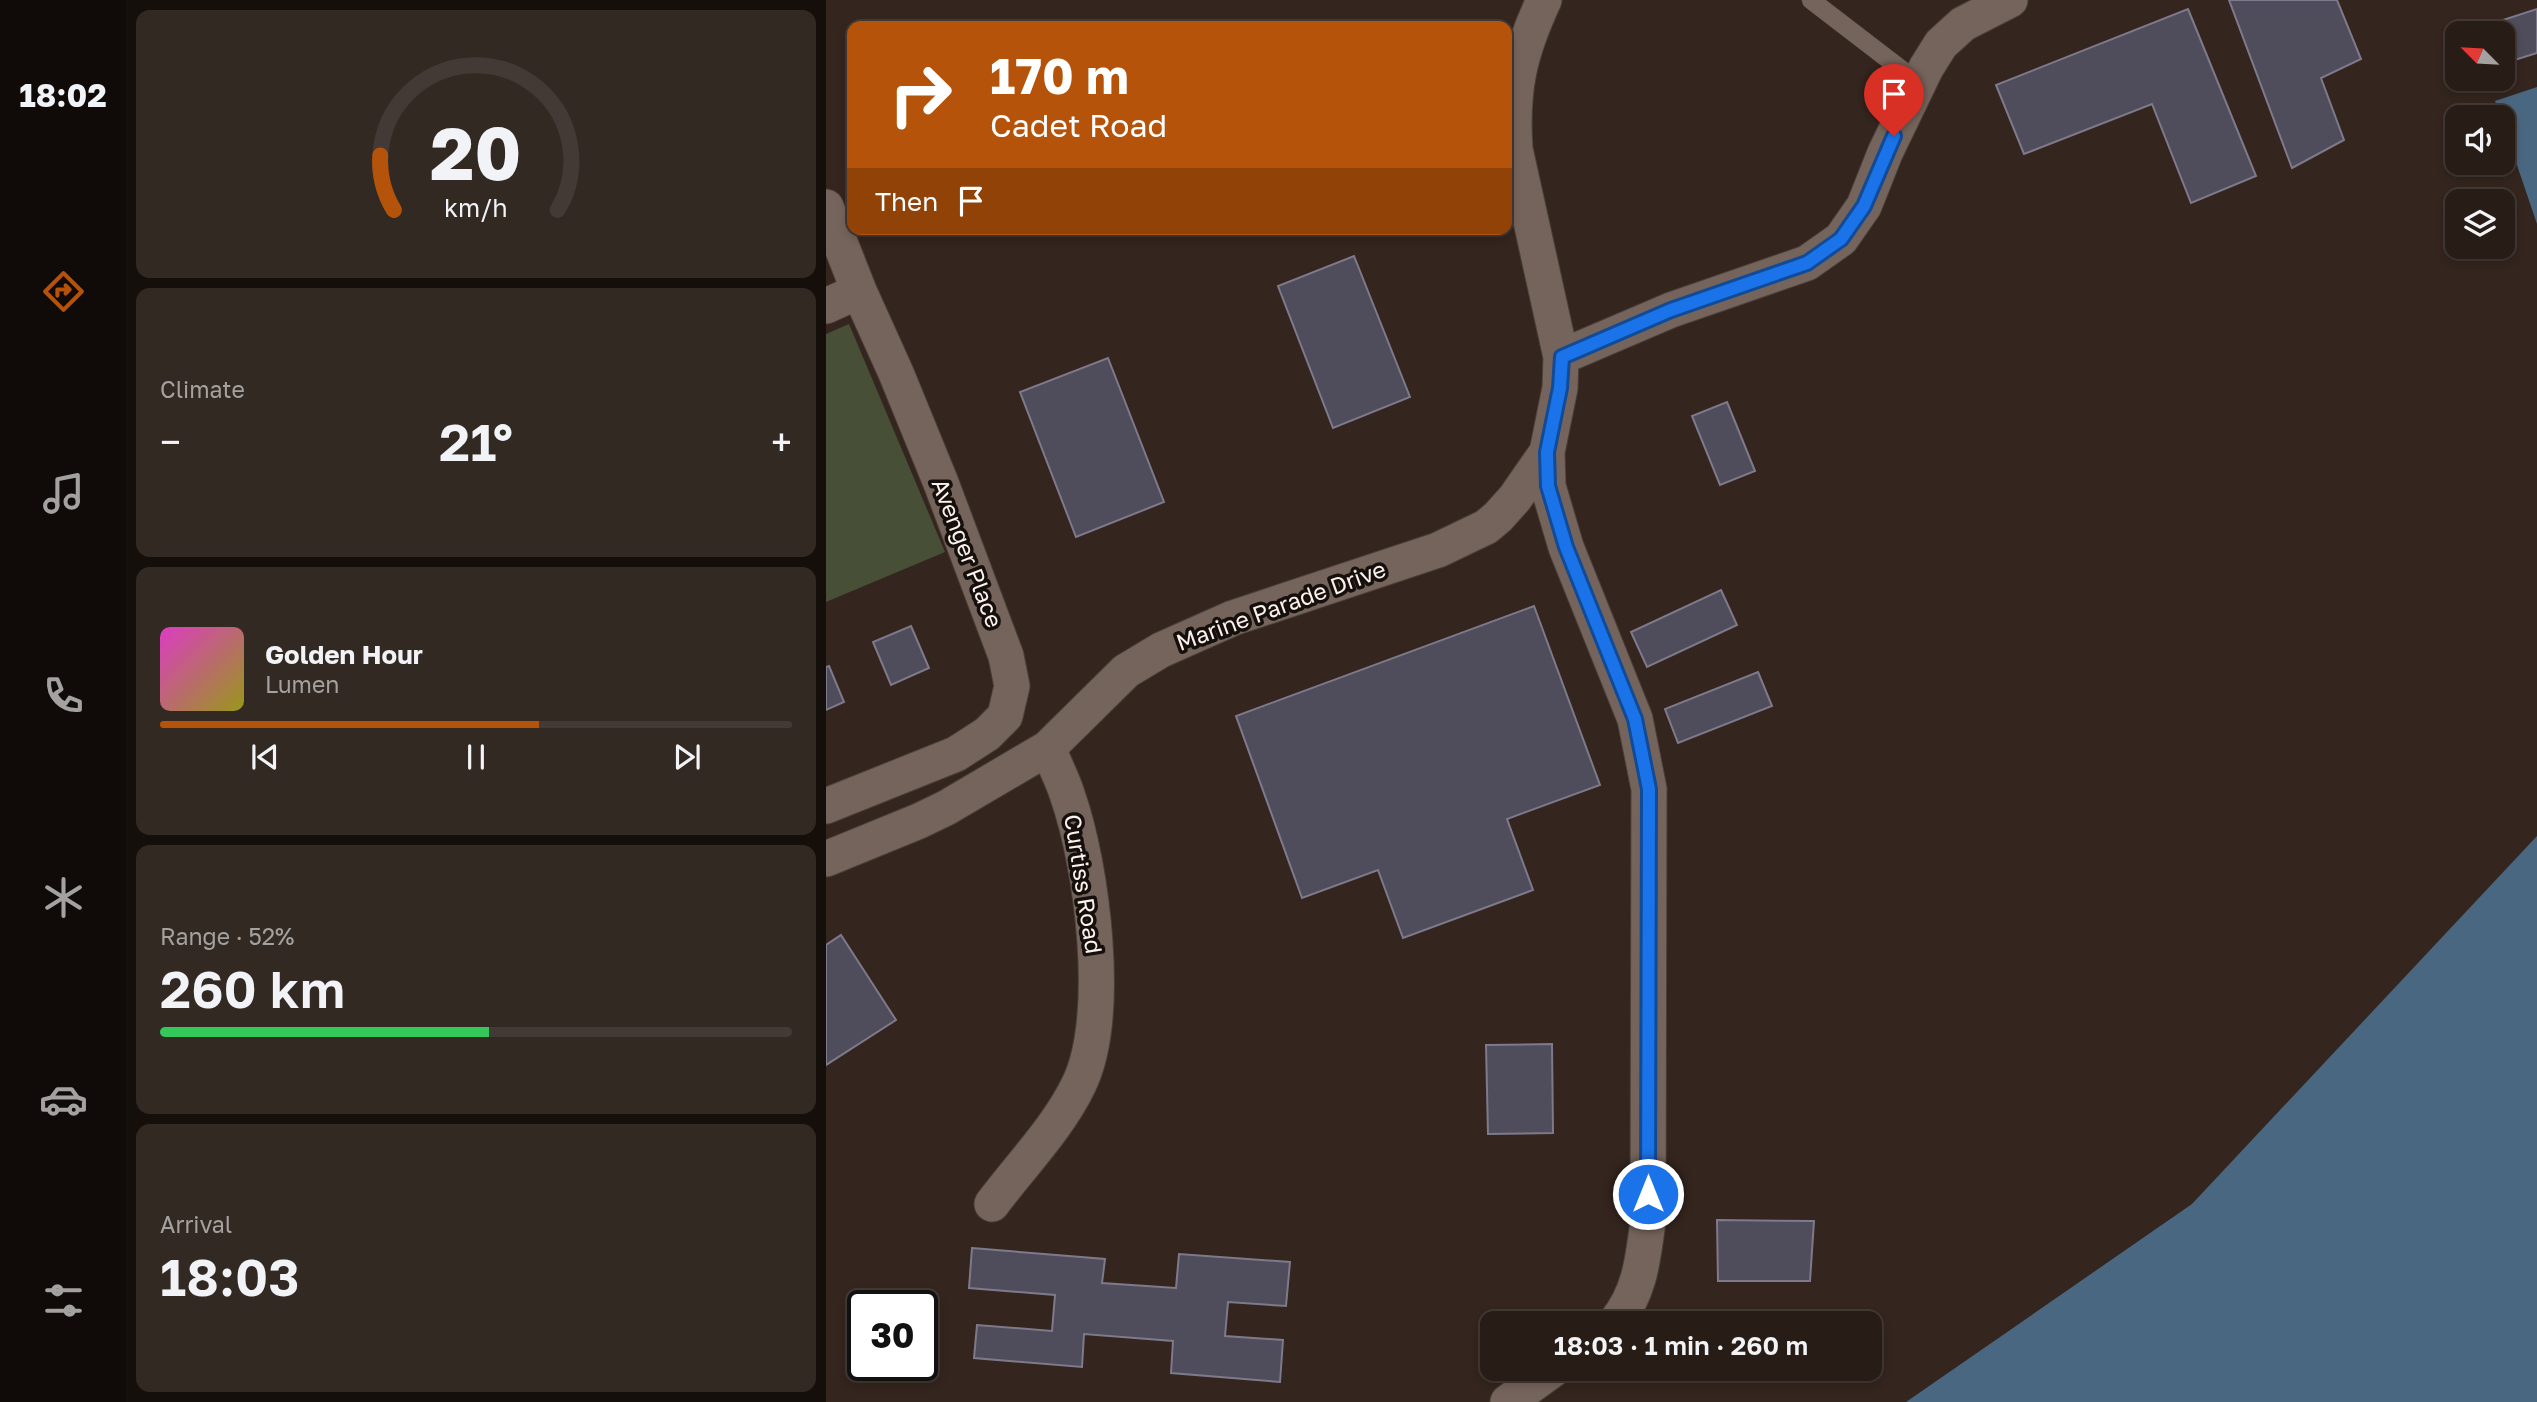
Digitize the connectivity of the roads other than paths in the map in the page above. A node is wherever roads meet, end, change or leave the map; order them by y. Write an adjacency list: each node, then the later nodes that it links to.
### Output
1 (1544, 0): 8 (street, Marine Parade Drive)
2 (1811, 0): 4 (lane)
3 (2010, 0): 4 (street)
4 (1919, 83): 8 (street)
5 (826, 207): 6 (street, Avenger Place)
6 (859, 291): 7 (street); 11 (street, Avenger Place)
7 (826, 306)
8 (1562, 357): 9 (street, Marine Parade Drive)
9 (1547, 452): 10 (street, Marine Parade Drive); 14 (street, Marine Parade Drive)
10 (1048, 748): 12 (street, Marine Parade Drive); 13 (street, Curtiss Road)
11 (826, 806)
12 (826, 859)
13 (992, 1204)
14 (1624, 1311)
15 (1537, 1381): 16 (street)
16 (1508, 1402)

